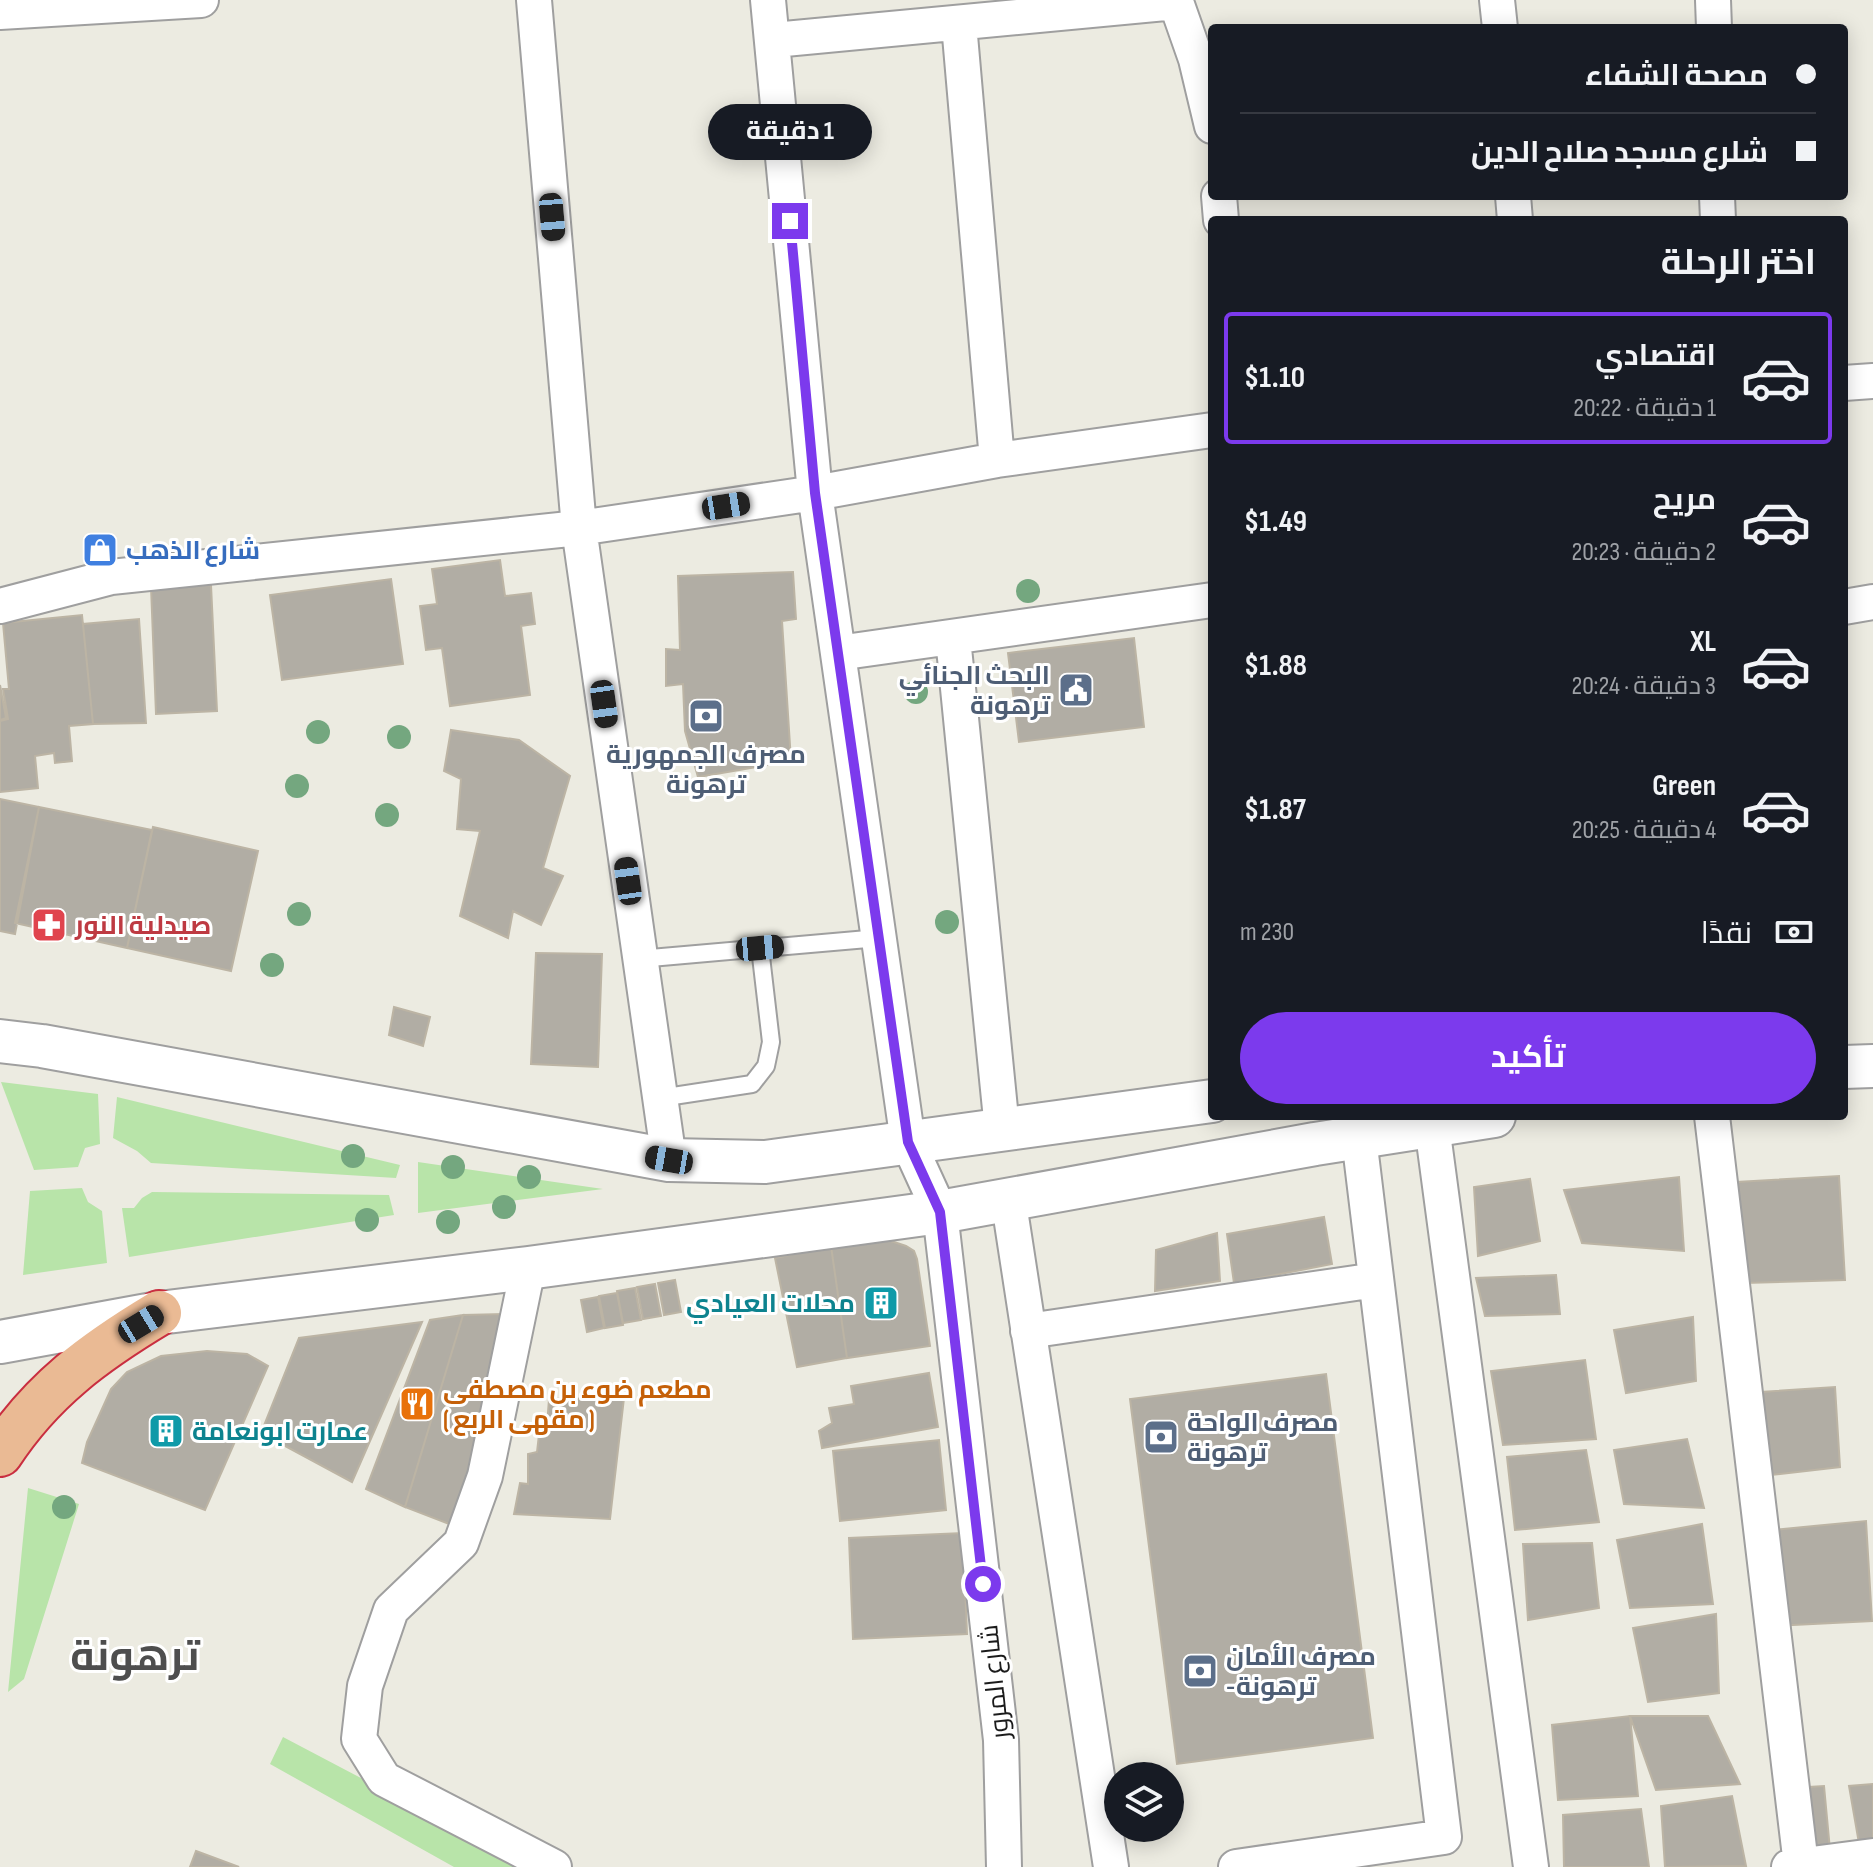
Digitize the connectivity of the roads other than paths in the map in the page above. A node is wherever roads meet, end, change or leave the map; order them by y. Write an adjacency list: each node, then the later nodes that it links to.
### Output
1 (201, 0): 6 (street)
2 (534, 0): 17 (street)
3 (768, 0): 10 (street, شارع المرور)
4 (1497, 0): 8 (street)
5 (1713, 0): 9 (street)
6 (0, 12)
7 (959, 24): 10 (street); 11 (street); 15 (street)
8 (1500, 24)
9 (1714, 24)
10 (774, 40): 16 (street, شارع المرور)
11 (1208, 109)
12 (1873, 381): 13 (street)
13 (1848, 383)
14 (1208, 431): 15 (street)
15 (997, 460): 16 (street)
16 (815, 493): 17 (street); 23 (street, شارع المرور)
17 (579, 528): 20 (street); 26 (street)
18 (1208, 601): 22 (street)
19 (1873, 602): 21 (street)
20 (0, 606)
21 (1848, 606)
22 (953, 638): 23 (street); 35 (street)
23 (838, 653): 24 (street, شارع المرور)
24 (879, 938): 25 (lane); 37 (street, شارع المرور)
25 (760, 948): 26 (lane); 30 (lane)
26 (639, 959): 30 (street)
27 (0, 1041): 38 (street)
28 (1873, 1066): 29 (street)
29 (1848, 1067)
30 (660, 1098): 38 (street)
31 (1208, 1102): 35 (street)
32 (1469, 1120): 34 (street)
33 (1712, 1120): 48 (street)
34 (1432, 1126): 36 (street); 53 (street)
35 (1002, 1129): 37 (street)
36 (1359, 1138): 39 (street); 42 (street)
37 (908, 1142): 38 (street); 40 (street, شارع المرور)
38 (669, 1160)
39 (1008, 1197): 40 (street); 44 (street)
40 (940, 1212): 41 (street); 50 (street, شارع المرور)
41 (528, 1268): 43 (street); 49 (street)
42 (1376, 1280): 44 (street); 52 (street)
43 (159, 1313): 45 (street); 46 (highway)
44 (1028, 1331): 51 (street)
45 (0, 1342)
46 (0, 1454)
47 (1873, 1856): 48 (street)
48 (1795, 1866)
49 (554, 1867)
50 (1004, 1867)
51 (1111, 1867)
52 (1236, 1867)
53 (1531, 1867)

